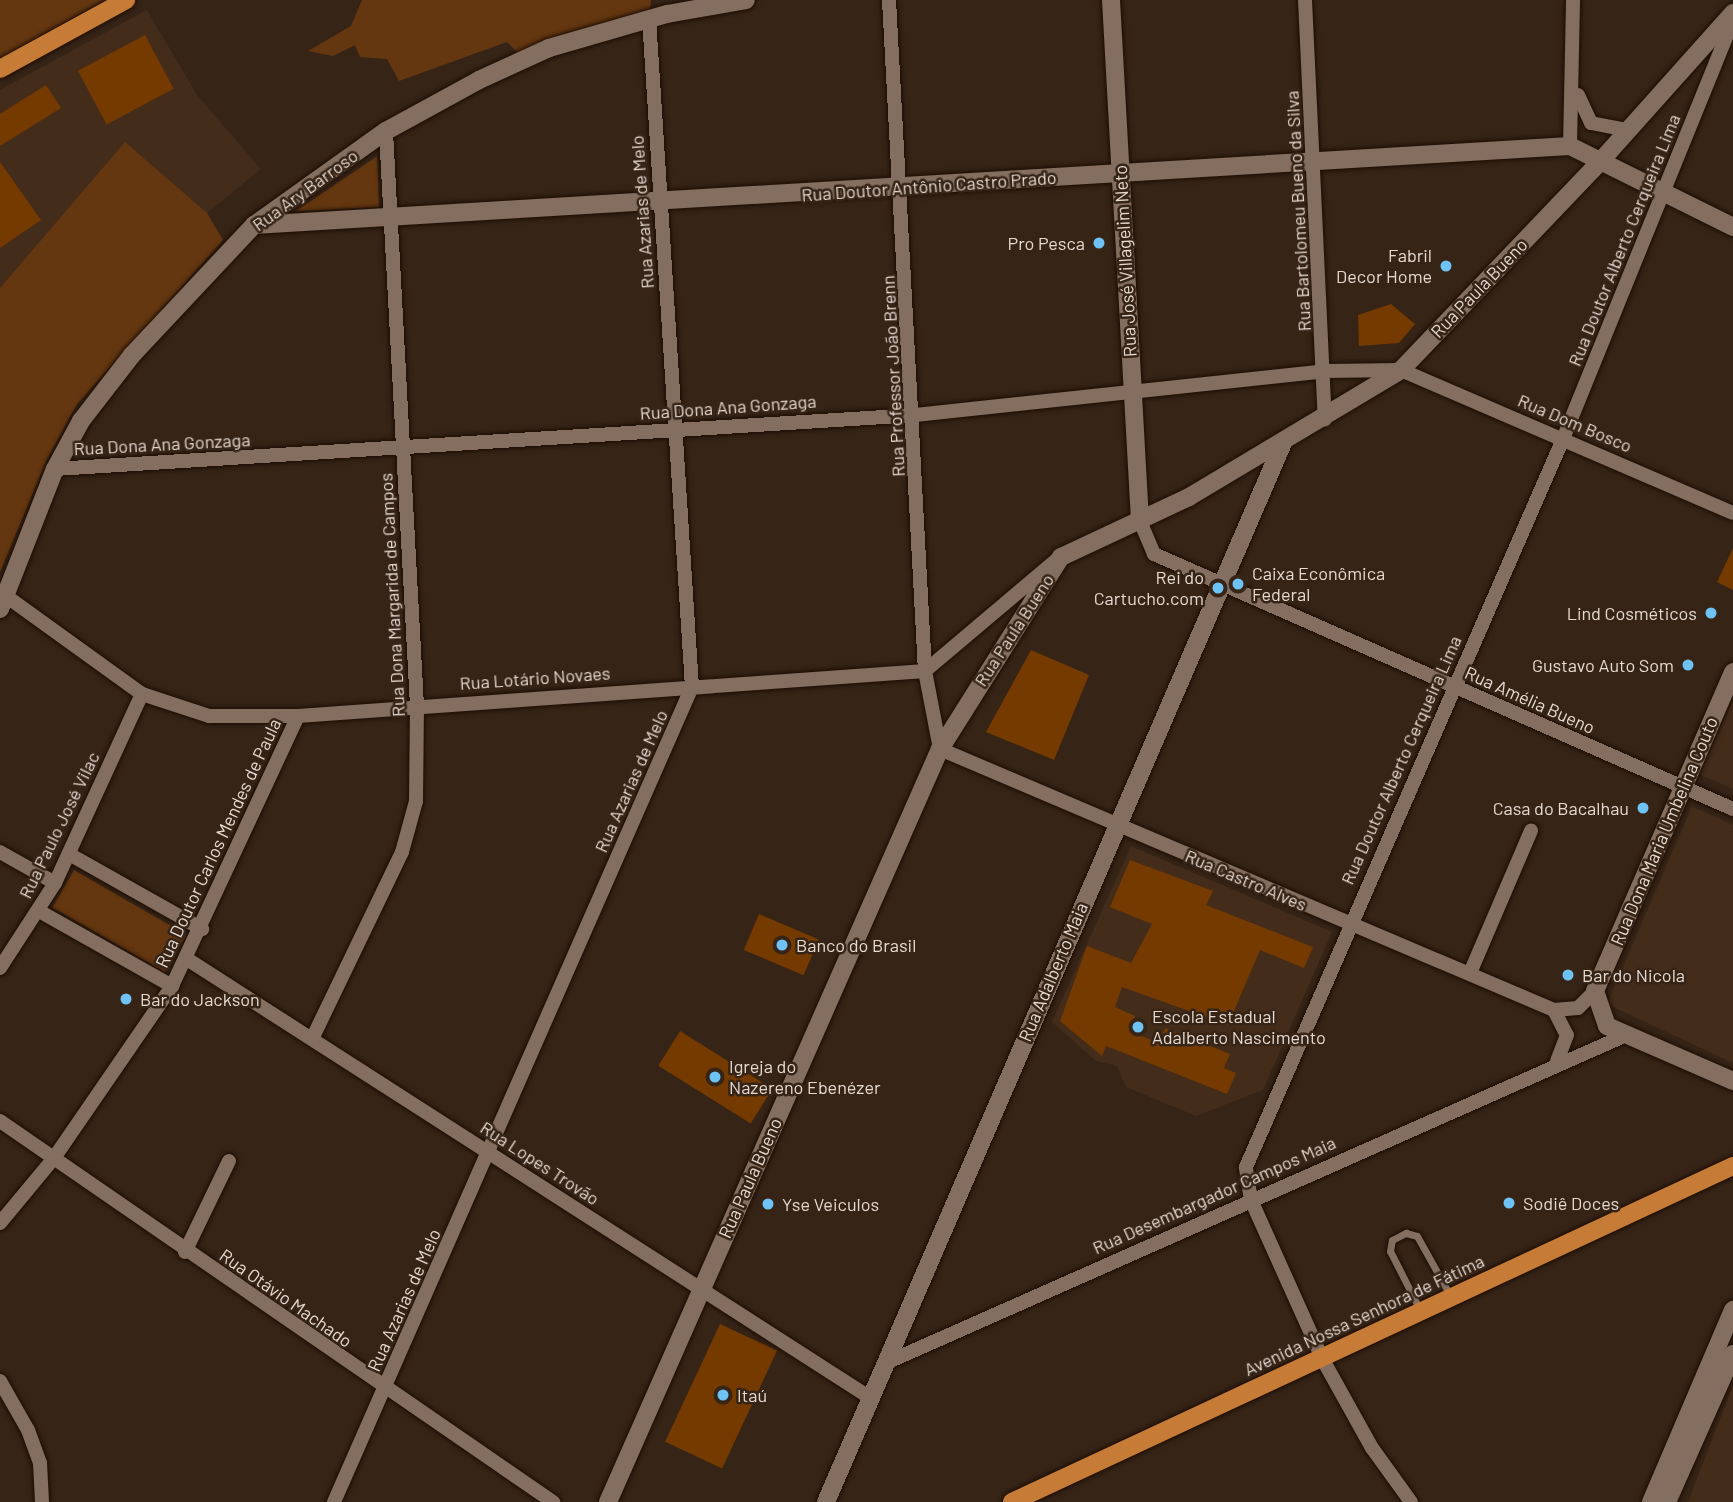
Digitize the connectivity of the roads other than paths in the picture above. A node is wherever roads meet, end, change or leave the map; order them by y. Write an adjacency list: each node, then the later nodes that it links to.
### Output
1 (126, 0): 10 (main road)
2 (746, 0): 8 (main road, Rua Ary Barroso)
3 (889, 0): 18 (street, Rua Professor João Brenn)
4 (1111, 0): 17 (main road, Rua José Villagelim Neto)
5 (1305, 0): 15 (street, Rua Bartolomeu Bueno da Silva)
6 (1573, 0): 11 (street)
7 (1733, 13): 12 (main road, Rua Paula Bueno)
8 (649, 19): 13 (main road, Rua Ary Barroso); 20 (street, Rua Azarias de Melo)
9 (1733, 20): 19 (street, Rua Doutor Alberto Cerqueira Lima)
10 (0, 69)
11 (1574, 83): 12 (street); 14 (street)
12 (1626, 130): 16 (main road, Rua Paula Bueno)
13 (386, 131): 21 (street, Rua Dona Margarida de Campos); 22 (main road, Rua Ary Barroso)
14 (1570, 146): 15 (main road, Rua Doutor Antônio Castro Prado); 16 (main road)
15 (1316, 159): 17 (main road, Rua Doutor Antônio Castro Prado); 25 (street, Rua Bartolomeu Bueno da Silva)
16 (1598, 164): 19 (main road); 24 (main road, Rua Paula Bueno)
17 (1120, 172): 18 (main road, Rua Doutor Antônio Castro Prado); 26 (main road, Rua José Villagelim Neto)
18 (901, 189): 20 (main road, Rua Doutor Antônio Castro Prado); 27 (street, Rua Professor João Brenn)
19 (1664, 197): 23 (main road); 30 (street, Rua Doutor Alberto Cerqueira Lima)
20 (661, 203): 21 (main road, Rua Doutor Antônio Castro Prado); 29 (street, Rua Azarias de Melo)
21 (392, 214): 22 (main road, Rua Doutor Antônio Castro Prado); 32 (street, Rua Dona Margarida de Campos)
22 (254, 225): 33 (main road, Rua Ary Barroso)
23 (1733, 227)
24 (1401, 370): 25 (street, Rua Dona Ana Gonzaga); 28 (main road, Rua Paula Bueno); 30 (street, Rua Dom Bosco)
25 (1325, 371): 26 (street, Rua Dona Ana Gonzaga); 28 (street, Rua Bartolomeu Bueno da Silva)
26 (1132, 393): 27 (street, Rua Dona Ana Gonzaga); 35 (main road, Rua José Villagelim Neto)
27 (915, 415): 29 (street, Rua Dona Ana Gonzaga); 39 (street, Rua Professor João Brenn)
28 (1325, 420): 31 (main road, Rua Paula Bueno)
29 (677, 429): 32 (street, Rua Dona Ana Gonzaga); 41 (street, Rua Azarias de Melo)
30 (1563, 439): 34 (street, Rua Dom Bosco); 42 (street, Rua Doutor Alberto Cerqueira Lima)
31 (1283, 443): 35 (main road, Rua Paula Bueno); 37 (main road, Rua Adalberto Maia)
32 (403, 449): 33 (street, Rua Dona Ana Gonzaga); 44 (street, Rua Dona Margarida de Campos)
33 (55, 469): 38 (main road, Rua Ary Barroso)
34 (1733, 513)
35 (1140, 521): 36 (main road, Rua Paula Bueno); 37 (street, Rua Amélia Bueno)
36 (1061, 557): 39 (street); 46 (main road, Rua Paula Bueno)
37 (1222, 585): 42 (street, Rua Amélia Bueno); 49 (main road, Rua Adalberto Maia)
38 (3, 602): 43 (street, Rua Lotário Novaes)
39 (925, 671): 41 (street, Rua Lotário Novaes); 46 (street, Rua Professor João Brenn)
40 (1733, 672): 47 (main road, Rua Dona Maria Umbelina Couto)
41 (692, 687): 44 (street, Rua Lotário Novaes); 68 (street, Rua Azarias de Melo)
42 (1453, 687): 47 (street, Rua Amélia Bueno); 55 (street, Rua Doutor Alberto Cerqueira Lima)
43 (142, 694): 45 (street, Rua Lotário Novaes); 52 (street, Rua Paulo José Vilac)
44 (417, 706): 45 (street, Rua Lotário Novaes); 64 (street, Rua Dona Margarida de Campos)
45 (298, 716): 56 (street, Rua Doutor Carlos Mendes de Paula)
46 (940, 750): 49 (street, Rua Castro Alves); 75 (main road, Rua Paula Bueno)
47 (1682, 788): 48 (street, Rua Amélia Bueno); 61 (main road, Rua Dona Maria Umbelina Couto)
48 (1733, 809)
49 (1116, 824): 55 (street, Rua Castro Alves); 81 (main road, Rua Adalberto Maia)
50 (1531, 831): 59 (street)
51 (0, 852): 53 (street)
52 (69, 854): 53 (street, Rua Paulo José Vilac); 56 (street)
53 (55, 883): 54 (street, Rua Paulo José Vilac)
54 (39, 911): 58 (street, Rua Paulo José Vilac); 60 (street)
55 (1350, 925): 59 (street, Rua Castro Alves); 72 (street, Rua Doutor Alberto Cerqueira Lima)
56 (202, 929): 57 (street, Rua Doutor Carlos Mendes de Paula)
57 (187, 958): 60 (street, Rua Doutor Carlos Mendes de Paula); 64 (street, Rua Lopes Trovão)
58 (0, 968)
59 (1470, 973): 62 (street, Rua Castro Alves)
60 (172, 986): 69 (street, Rua Doutor Carlos Mendes de Paula)
61 (1595, 991): 62 (street); 63 (main road)
62 (1554, 1010): 65 (street)
63 (1624, 1035): 65 (street); 66 (main road)
64 (313, 1037): 68 (street, Rua Lopes Trovão)
65 (1555, 1063): 72 (street, Rua Desembargador Campos Maia)
66 (1733, 1081)
67 (0, 1121): 69 (street, Rua Otávio Machado)
68 (489, 1152): 75 (street, Rua Lopes Trovão); 83 (street, Rua Azarias de Melo)
69 (54, 1158): 73 (street, Rua Doutor Carlos Mendes de Paula); 74 (street, Rua Otávio Machado)
70 (229, 1161): 74 (street)
71 (1733, 1166): 76 (main road, Avenida Nossa Senhora de Fátima)
72 (1251, 1200): 80 (street, Rua Doutor Alberto Cerqueira Lima); 81 (street, Rua Desembargador Campos Maia)
73 (0, 1223)
74 (185, 1252): 83 (street, Rua Otávio Machado)
75 (700, 1292): 84 (street, Rua Lopes Trovão); 88 (main road, Rua Paula Bueno)
76 (1452, 1298): 78 (main road, Avenida Nossa Senhora de Fátima); 78 (lane)
77 (1733, 1310): 92 (main road)
78 (1421, 1312): 80 (main road, Avenida Nossa Senhora de Fátima)
79 (1733, 1354): 93 (main road)
80 (1322, 1358): 90 (main road, Avenida Nossa Senhora de Fátima); 91 (street, Rua Doutor Alberto Cerqueira Lima)
81 (888, 1362): 84 (main road, Rua Adalberto Maia)
82 (0, 1381): 85 (street)
83 (385, 1391): 86 (street, Rua Azarias de Melo); 87 (street, Rua Otávio Machado)
84 (872, 1399): 89 (main road, Rua Adalberto Maia)
85 (41, 1502)
86 (334, 1502)
87 (553, 1502)
88 (608, 1502)
89 (827, 1502)
90 (1012, 1502)
91 (1411, 1502)
92 (1651, 1502)
93 (1667, 1502)

